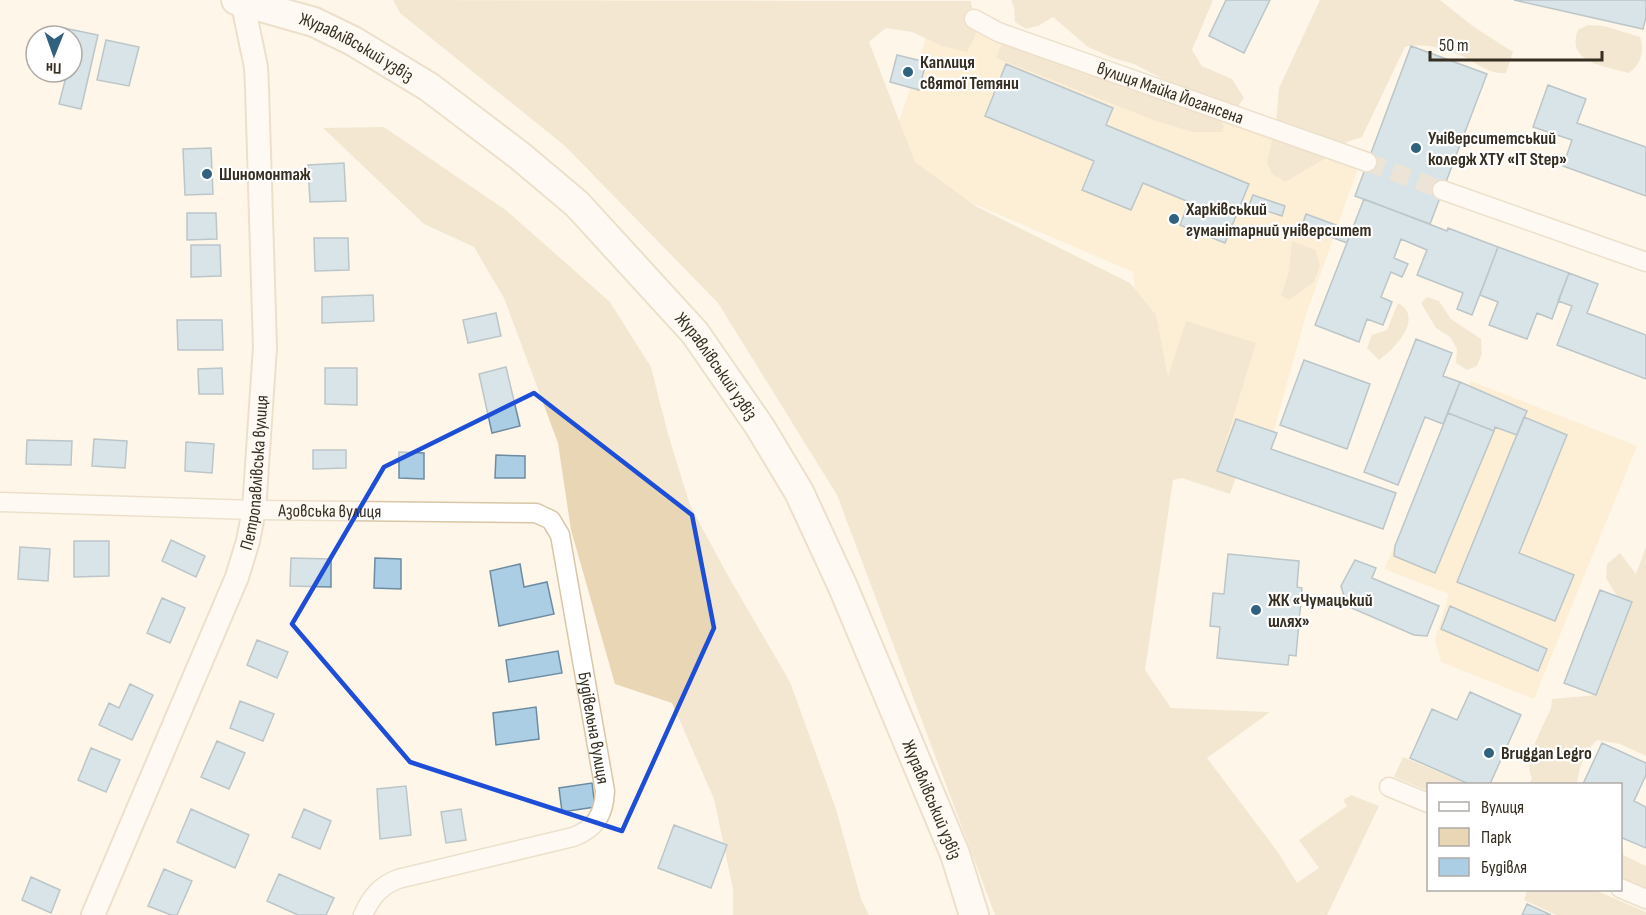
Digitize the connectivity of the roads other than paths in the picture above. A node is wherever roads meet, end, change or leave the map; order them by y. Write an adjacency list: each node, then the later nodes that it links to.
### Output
1 (240, 1): 7 (street, Петропавлівська вулиця); 15 (main road, Журавлівський узвіз)
2 (974, 19): 3 (street, вулиця Майка Йогансена)
3 (1367, 162)
4 (1442, 190): 5 (street)
5 (1646, 262)
6 (0, 502): 7 (street, Азовська вулиця)
7 (254, 510): 8 (street, Азовська вулиця); 13 (street, Петропавлівська вулиця)
8 (551, 520): 14 (street, Будівельна вулиця)
9 (1389, 787): 10 (street)
10 (1427, 803)
11 (1622, 889): 12 (street)
12 (1646, 899)
13 (93, 915)
14 (363, 915)
15 (974, 915)

